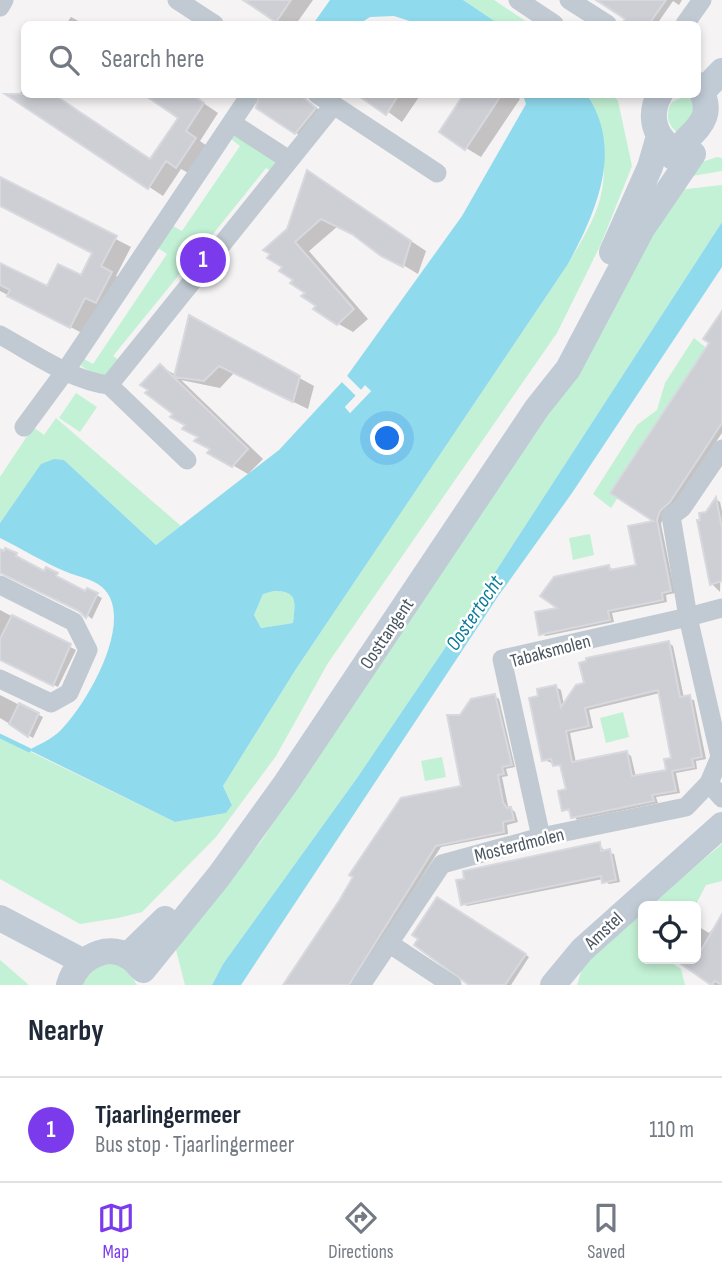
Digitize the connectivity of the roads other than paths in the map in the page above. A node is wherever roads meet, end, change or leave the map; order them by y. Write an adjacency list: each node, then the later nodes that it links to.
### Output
1 (4, 0): 6 (street)
2 (177, 0): 7 (street)
3 (518, 0): 8 (street)
4 (569, 0): 9 (street)
5 (702, 0): 10 (street)
6 (0, 7)
7 (209, 21)
8 (550, 21)
9 (602, 21)
10 (687, 21)
11 (708, 82): 16 (main road)
12 (248, 98): 15 (street)
13 (653, 98): 17 (main road)
14 (325, 100): 18 (street); 19 (street)
15 (232, 123): 18 (street); 21 (street)
16 (719, 126): 17 (main road)
17 (676, 147): 23 (main road, Oosttangent); 23 (main road, Oosttangent)
18 (289, 160): 22 (street)
19 (437, 173)
20 (0, 335): 21 (street)
21 (66, 370): 22 (street); 24 (street)
22 (109, 385): 26 (street)
23 (537, 408): 37 (main road, Oosttangent)
24 (24, 427)
25 (722, 449): 29 (street)
26 (187, 460)
27 (0, 585): 30 (street)
28 (722, 608): 29 (street)
29 (688, 617): 31 (street); 33 (street, Tabaksmolen)
30 (0, 679)
31 (716, 791): 33 (street, Mosterdmolen)
32 (722, 825): 41 (main road, Amstel)
33 (541, 836): 36 (street, Mosterdmolen)
34 (0, 918): 38 (main road)
35 (0, 928): 38 (main road)
36 (390, 944): 39 (street, Mosterdmolen); 40 (street)
37 (139, 970): 38 (main road)
38 (74, 976)
39 (361, 985)
40 (452, 985)
41 (553, 985)

